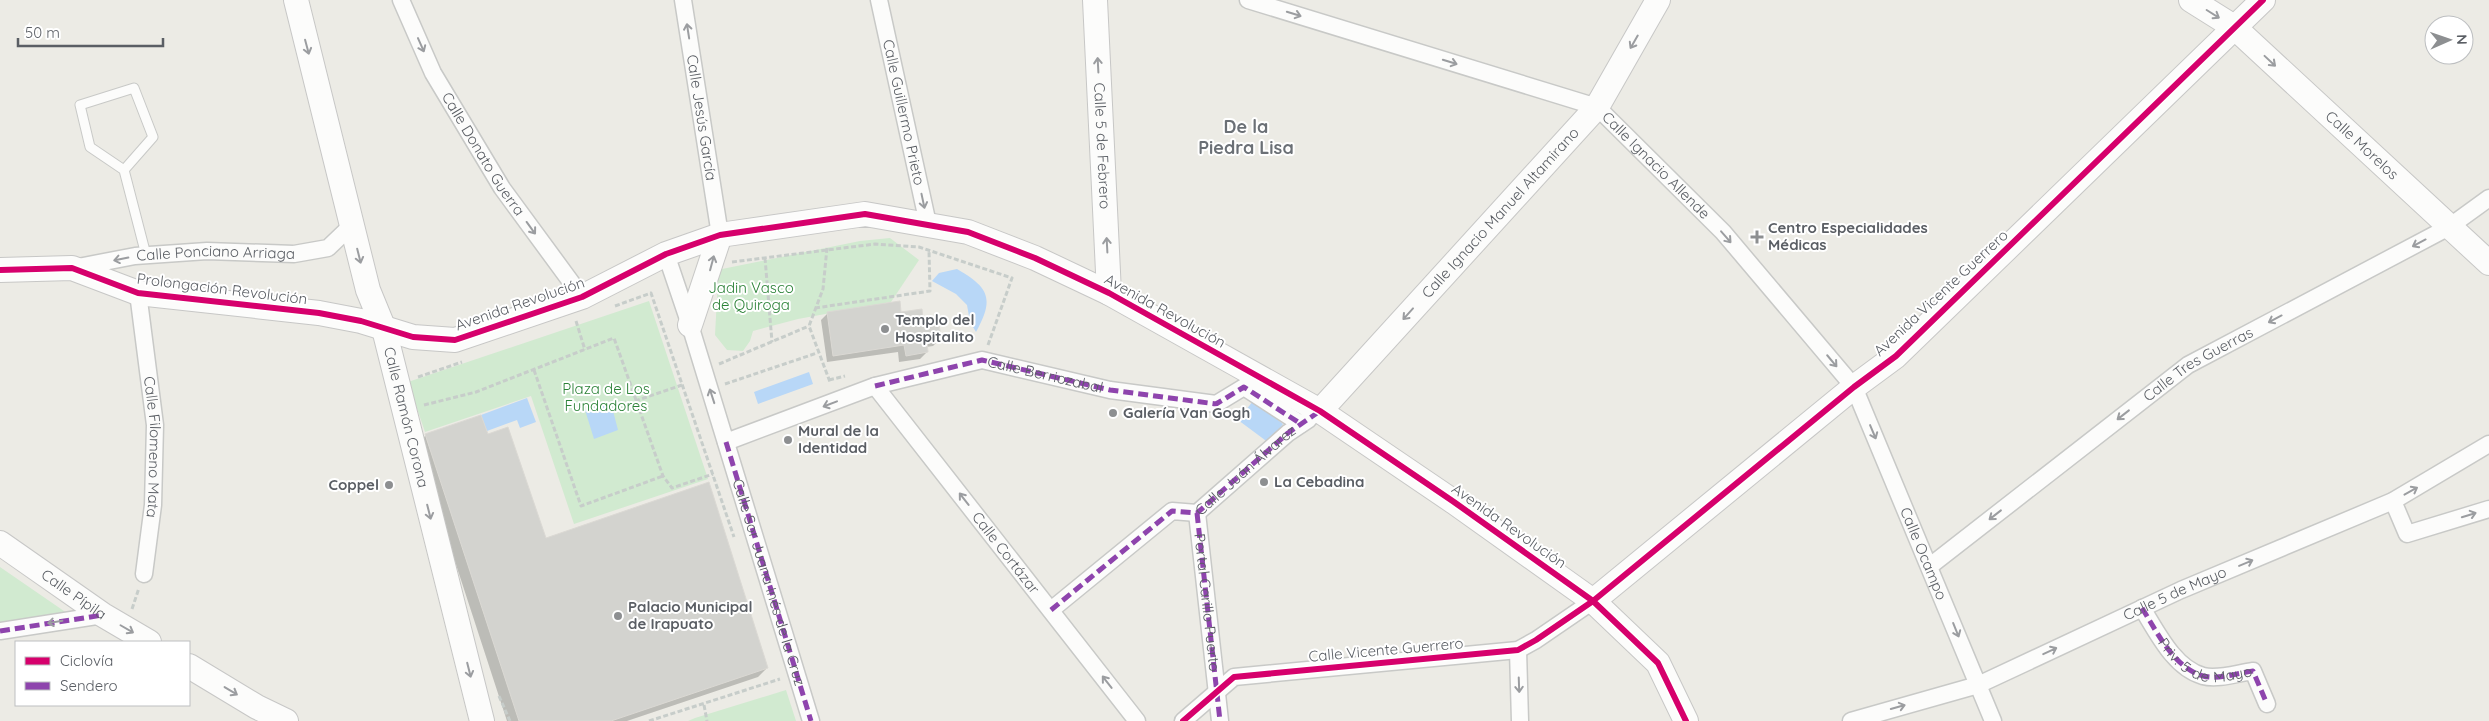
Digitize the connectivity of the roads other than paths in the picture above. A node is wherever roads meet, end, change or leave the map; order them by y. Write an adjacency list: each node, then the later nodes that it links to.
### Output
1 (296, 0): 15 (street, Calle Ramón Corona, one-way to 15)
2 (401, 0): 25 (street, Calle Donato Guerra, one-way to 25)
3 (683, 0): 17 (street, Calle Jesús García, one-way to 3)
4 (879, 0): 14 (street, Calle Guillermo Prieto, one-way to 14)
5 (1095, 0): 24 (street, Calle 5 de Febrero, one-way to 5)
6 (1248, 0): 11 (street, Calle Ignacio Allende, one-way to 11)
7 (1658, 0): 11 (street, Calle Ignacio Manuel Altamirano, one-way to 11)
8 (2191, 0): 10 (street, Calle Morelos, one-way to 10)
9 (2263, 0): 10 (street, Avenida Vicente Guerrero)
10 (2234, 27): 16 (street, Calle Morelos, one-way to 16); 29 (street, Avenida Vicente Guerrero)
11 (1597, 107): 29 (street, Calle Ignacio Allende, one-way to 29); 30 (street, Calle Ignacio Manuel Altamirano, one-way to 30)
12 (124, 170): 12 (lane); 19 (lane)
13 (2489, 198): 16 (street, Calle Tres Guerras)
14 (928, 224): 17 (street, Avenida Revolución); 24 (street, Avenida Revolución)
15 (352, 225): 19 (street, Calle Ponciano Arriaga); 27 (street, Calle Ramón Corona, one-way to 27)
16 (2449, 227): 20 (street, Calle Morelos); 37 (street, Calle Tres Guerras, one-way to 37)
17 (720, 235): 18 (street, Avenida Revolución); 26 (street, one-way to 17)
18 (666, 254): 25 (street, Avenida Revolución); 26 (street, Calle Sor Juana Inés de la Cruz)
19 (146, 255): 21 (street, Calle Ponciano Arriaga, one-way to 21)
20 (2489, 263)
21 (72, 268): 22 (street, Prolongación Revolución); 23 (street, Prolongación Revolución)
22 (0, 270)
23 (138, 293): 27 (street, Prolongación Revolución); 38 (street, Calle Filomeno Mata)
24 (1109, 293): 30 (street, Avenida Revolución)
25 (582, 297): 27 (street, Avenida Revolución)
26 (690, 324): 31 (street, Calle Sor Juana Inés de la Cruz, one-way to 26)
27 (384, 329): 51 (street, Calle Ramón Corona, one-way to 51)
28 (876, 386): 30 (street, Calle Berriozabal); 31 (street, Calle Berriozabal, one-way to 31); 41 (street, Calle Cortázar, one-way to 28)
29 (1854, 386): 37 (street, Calle Ocampo, one-way to 37); 39 (street, Avenida Vicente Guerrero)
30 (1311, 418): 35 (street, Calle Juán Álvarez); 39 (street, Avenida Revolución)
31 (726, 442): 52 (street, Calle Sor Juana Inés de la Cruz)
32 (2489, 444): 33 (street, Calle 5 de Mayo, one-way to 32)
33 (2393, 501): 34 (street, one-way to 34); 40 (street, Calle 5 de Mayo, one-way to 33)
34 (2489, 509)
35 (1197, 513): 41 (street, Calle Juán Álvarez); 48 (street, Portal Carillo Puerto)
36 (0, 543): 42 (street, Calle Pípila)
37 (1930, 566): 47 (street, Calle Ocampo, one-way to 47)
38 (144, 574)
39 (1593, 601): 45 (street, Calle Vicente Guerrero); 57 (street, Avenida Revolución)
40 (2142, 608): 47 (street, Calle 5 de Mayo, one-way to 40); 49 (street, Priv. 5 de Mayo)
41 (1051, 610): 53 (street, Calle Cortázar, one-way to 41)
42 (103, 615): 43 (street, one-way to 43); 44 (street, Calle Pípila, one-way to 44)
43 (0, 631)
44 (147, 641)
45 (1518, 650): 48 (street, Calle Vicente Guerrero); 56 (street, one-way to 56)
46 (190, 667): 50 (street, one-way to 50)
47 (1978, 685): 58 (street, Calle 5 de Mayo, one-way to 47); 59 (street, Calle Ocampo)
48 (1215, 692): 54 (street, Calle Vicente Guerrero); 55 (street, Portal Carillo Puerto)
49 (2268, 704)
50 (286, 721)
51 (482, 721)
52 (811, 721)
53 (1137, 721)
54 (1182, 721)
55 (1220, 721)
56 (1520, 721)
57 (1686, 721)
58 (1851, 721)
59 (1993, 721)

